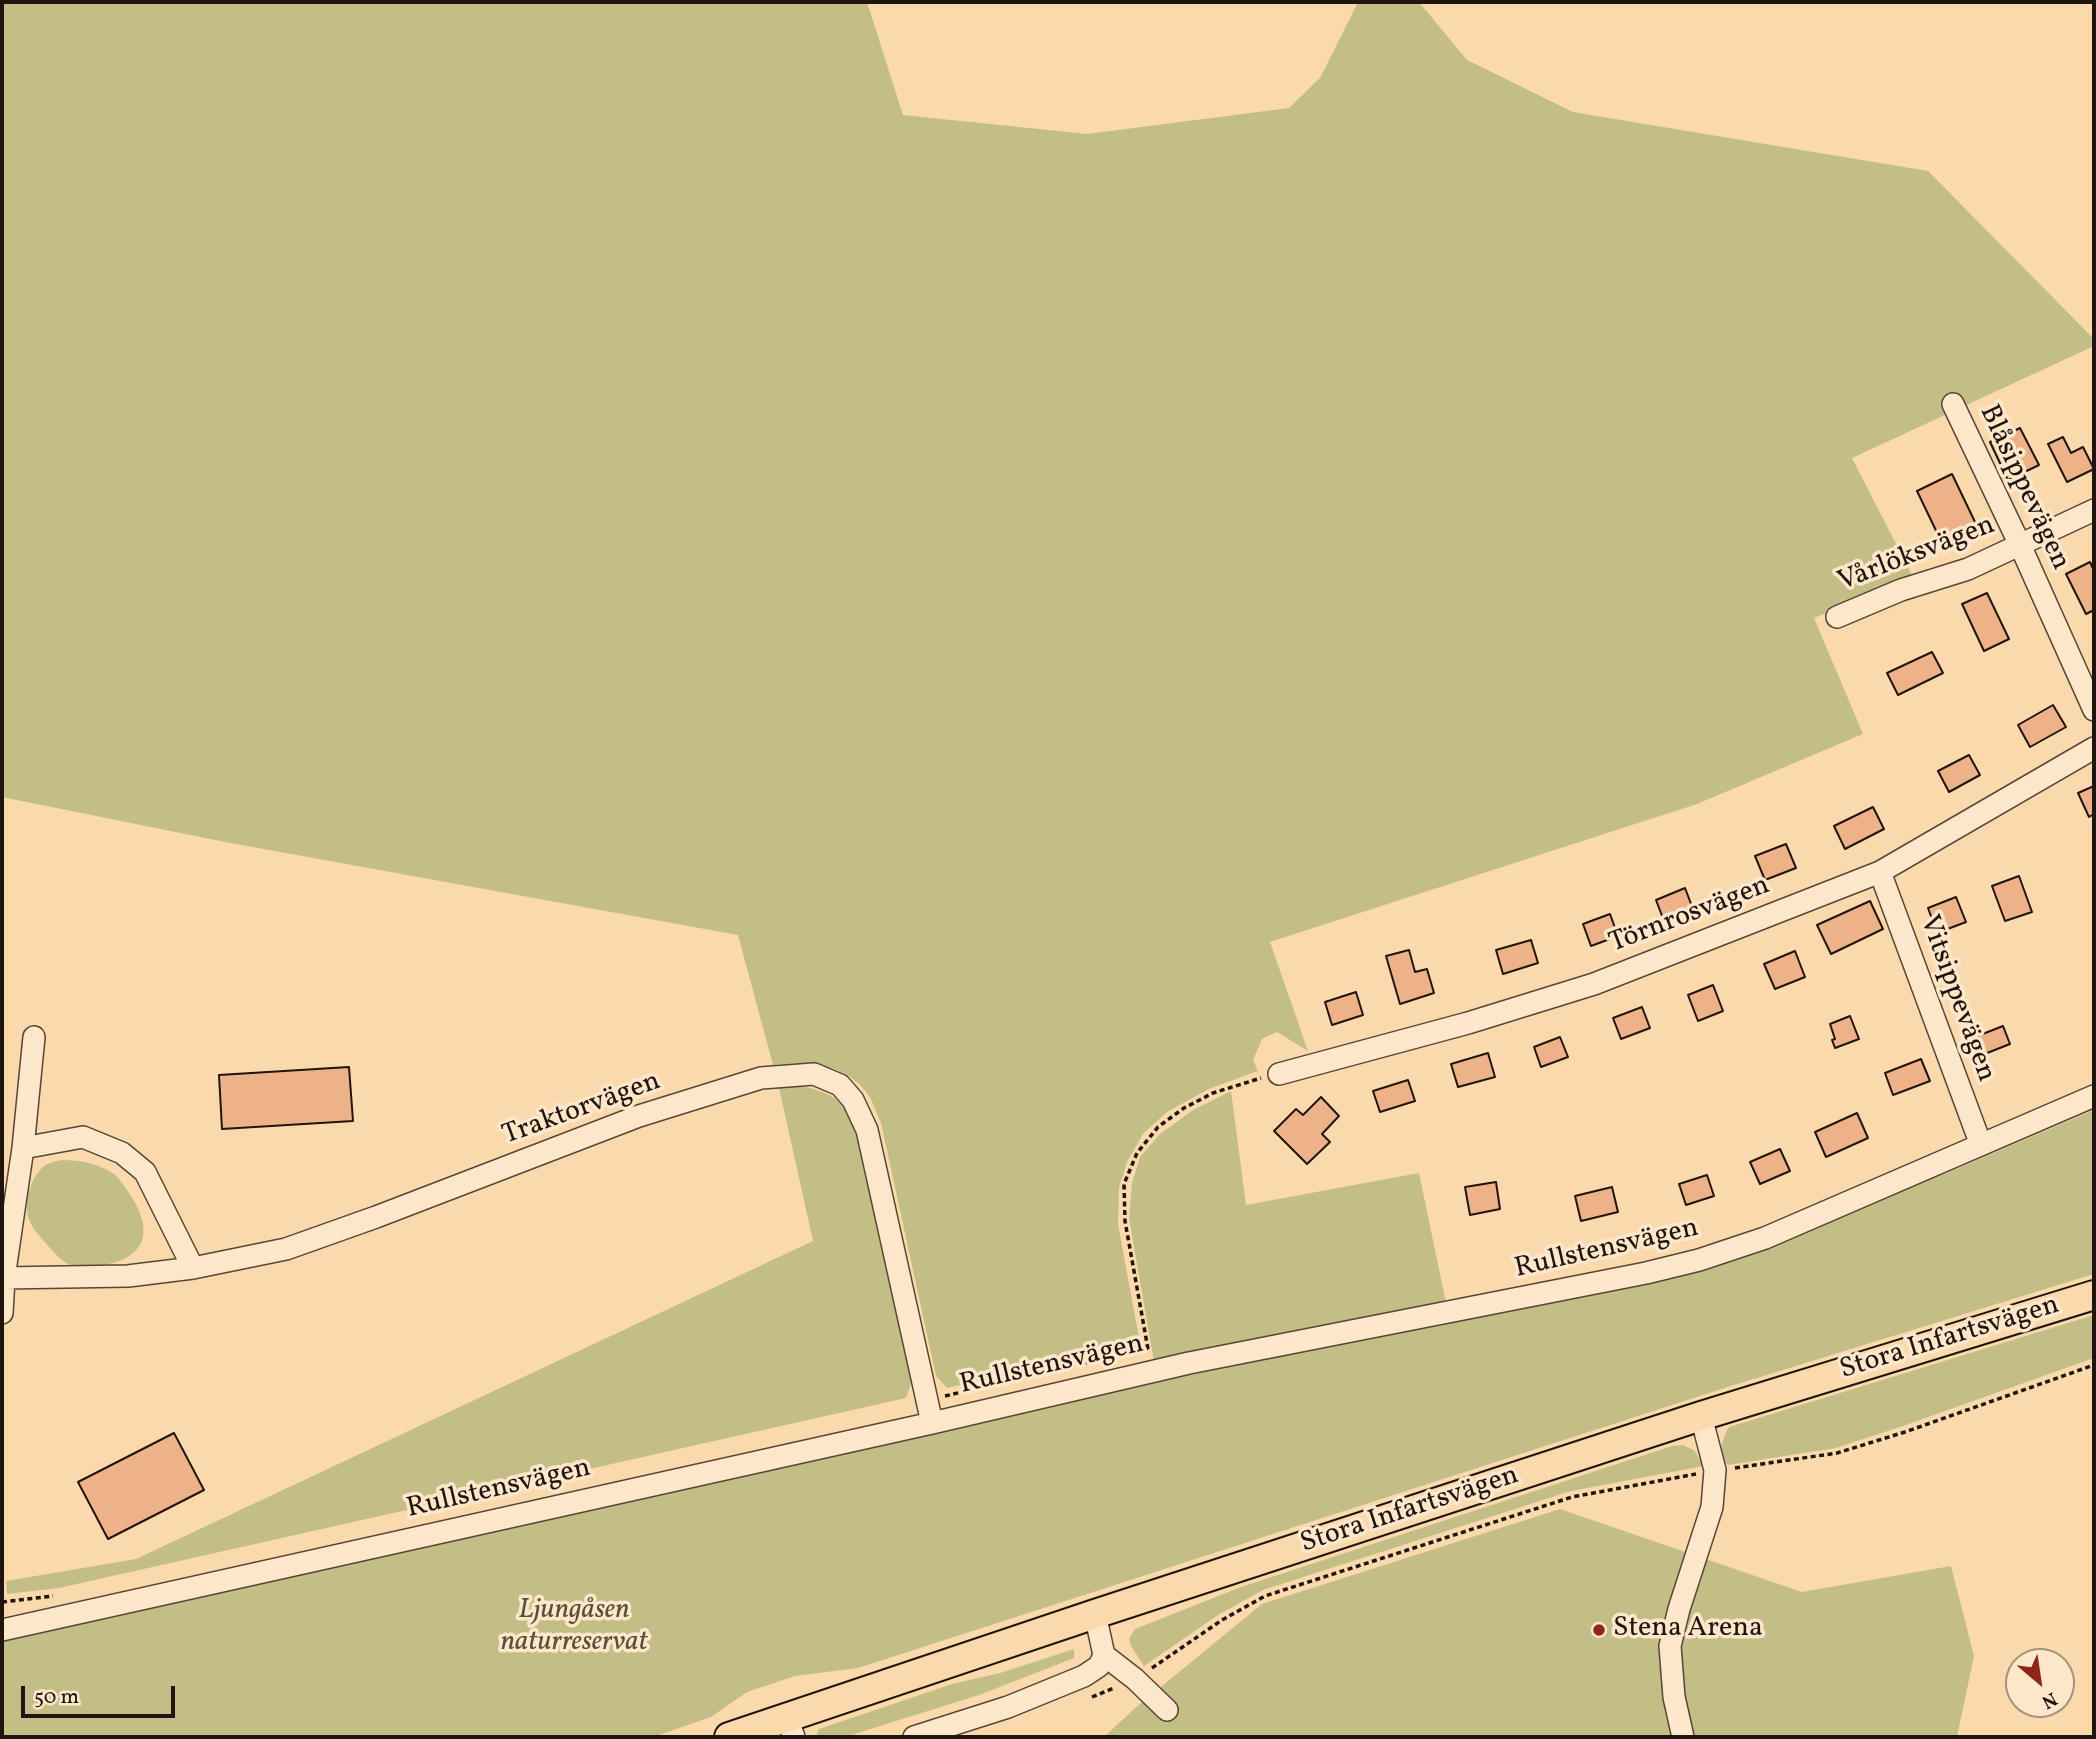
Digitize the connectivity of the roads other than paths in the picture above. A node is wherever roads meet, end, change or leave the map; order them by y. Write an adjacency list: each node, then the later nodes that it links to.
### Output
1 (1953, 404): 3 (street, Blåsippevägen)
2 (2094, 510): 3 (street, Vårlöksvägen)
3 (2020, 545): 4 (street, Vårlöksvägen); 5 (street, Blåsippevägen)
4 (1837, 617)
5 (2094, 710)
6 (2094, 748): 7 (street, Törnrosvägen)
7 (1880, 872): 9 (street, Törnrosvägen); 11 (street, Vitsippevägen)
8 (34, 1037): 12 (street)
9 (1279, 1074)
10 (2094, 1096): 11 (street, Rullstensvägen)
11 (1981, 1145): 18 (street, Rullstensvägen)
12 (23, 1148): 13 (street); 14 (street)
13 (193, 1268): 14 (street, Traktorvägen); 18 (street, Traktorvägen)
14 (3, 1278): 16 (street)
15 (2094, 1295): 17 (main road, Stora Infartsvägen)
16 (2, 1313)
17 (1701, 1416): 19 (main road, Stora Infartsvägen); 26 (street)
18 (932, 1423): 20 (street, Rullstensvägen)
19 (1094, 1614): 21 (street); 23 (main road, Stora Infartsvägen)
20 (2, 1630)
21 (1104, 1655): 22 (street); 25 (street)
22 (1167, 1710)
23 (791, 1728): 24 (main road, Stora Infartsvägen)
24 (729, 1737)
25 (914, 1737)
26 (1683, 1737)

